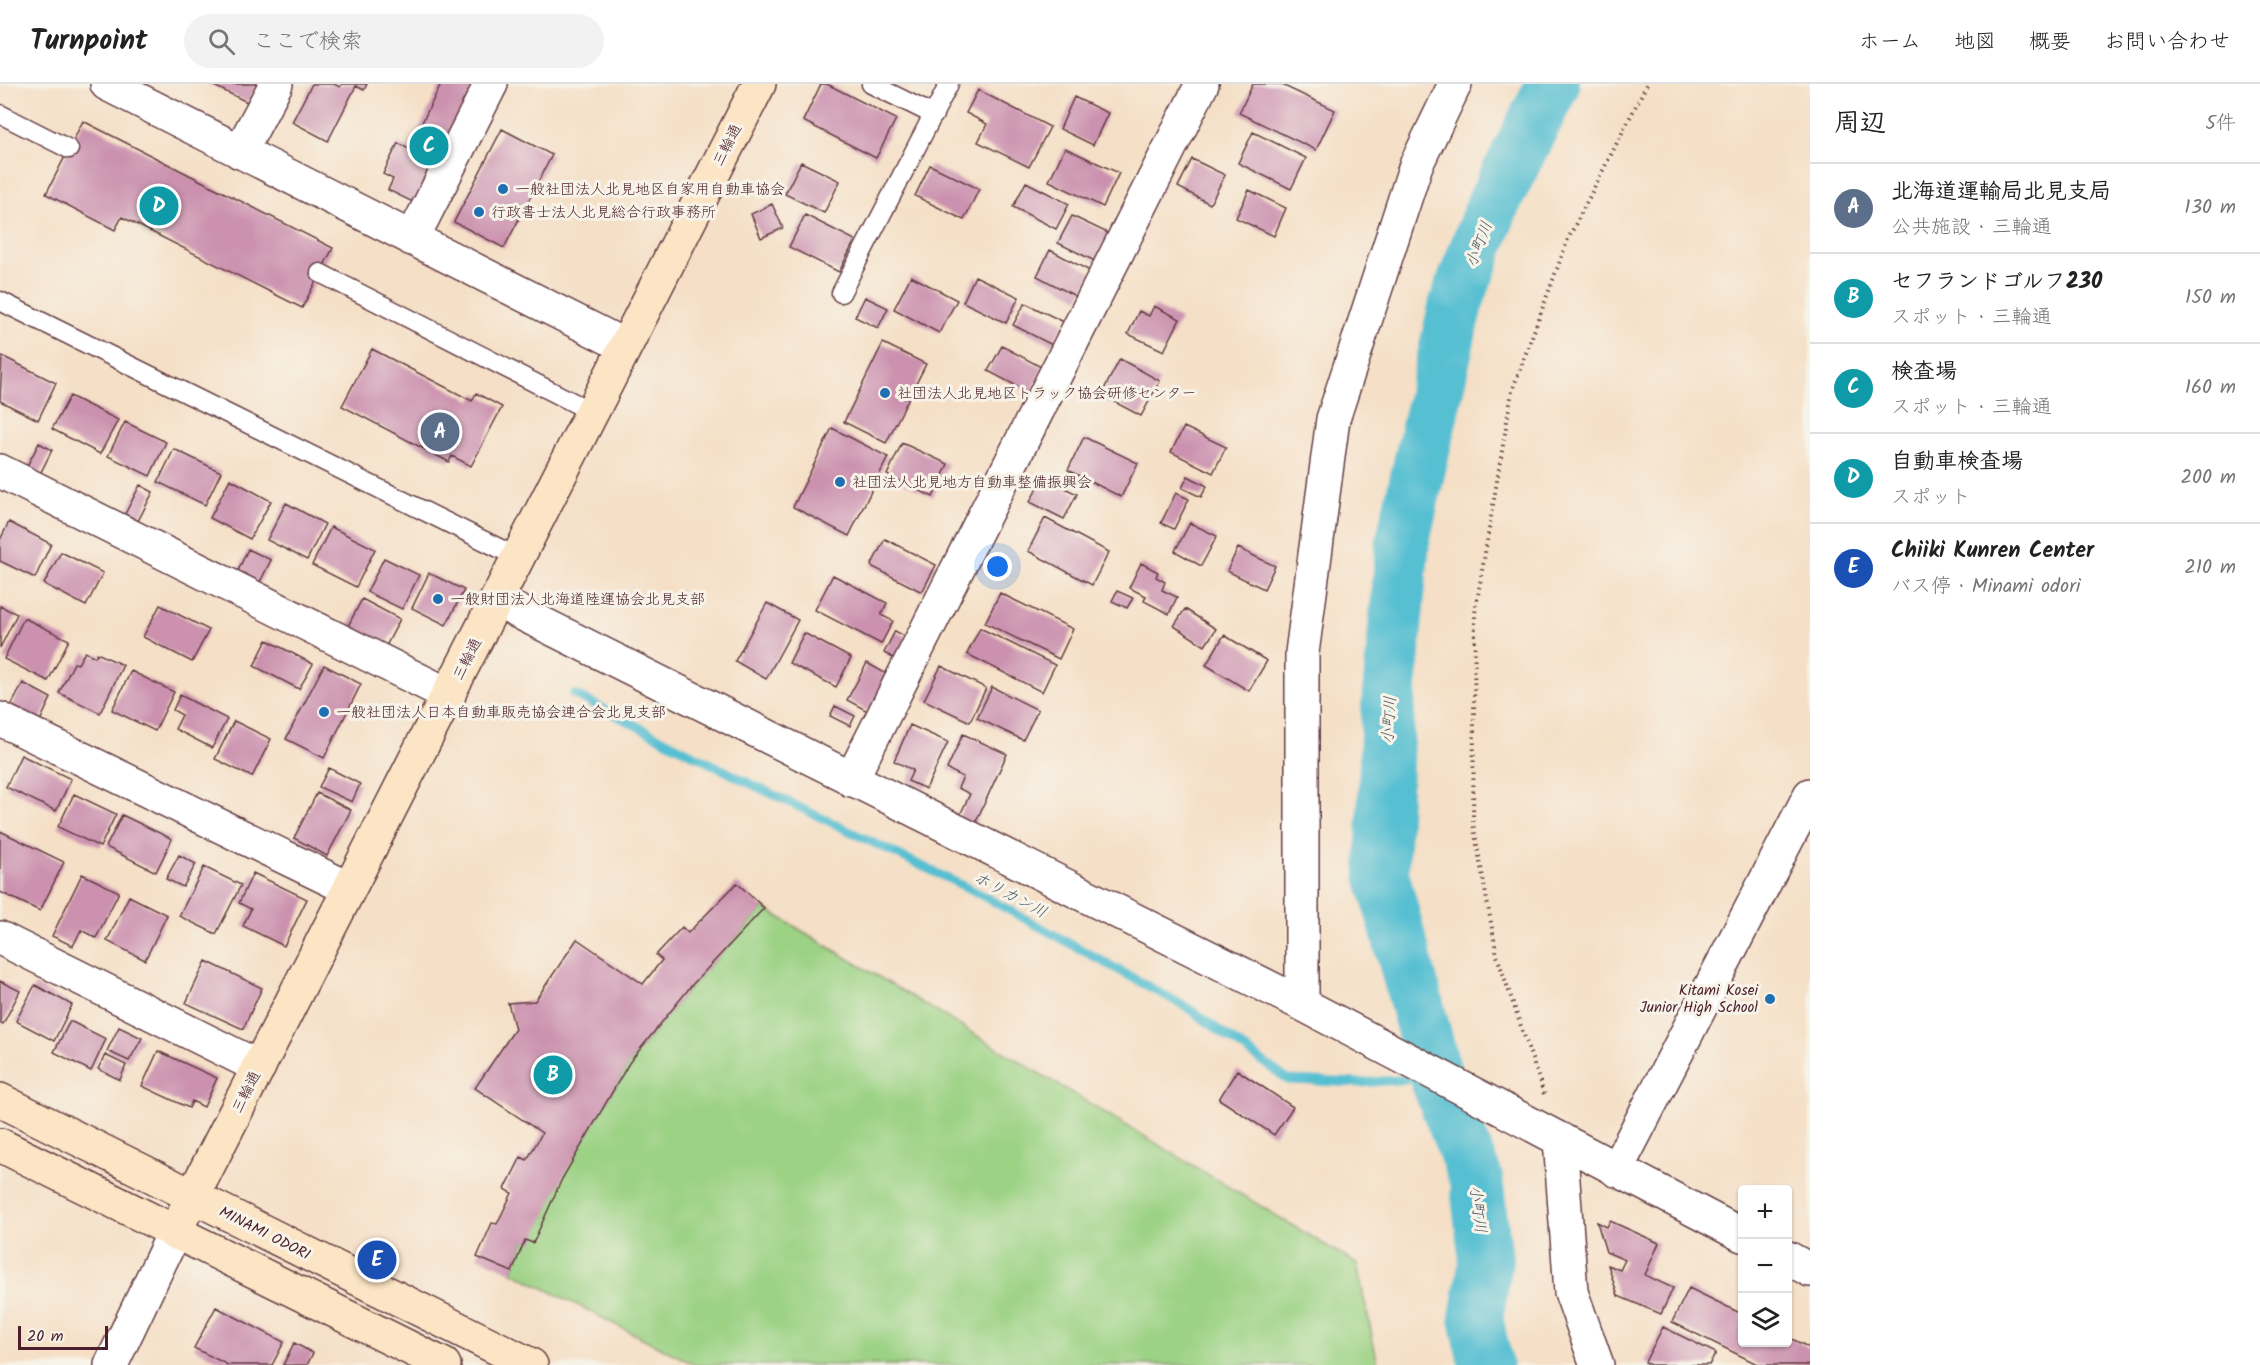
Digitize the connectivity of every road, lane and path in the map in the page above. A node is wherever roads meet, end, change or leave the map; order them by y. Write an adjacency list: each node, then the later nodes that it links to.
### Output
1 (106, 84): 13 (street)
2 (276, 84): 13 (street)
3 (491, 84): 14 (street)
4 (759, 84): 18 (street, 三輪通)
5 (871, 84): 11 (lane)
6 (949, 84): 11 (lane)
7 (1202, 84): 25 (street)
8 (1455, 84): 29 (street)
9 (1647, 84): 32 (path)
10 (0, 114): 12 (lane)
11 (934, 114): 16 (lane)
12 (69, 149)
13 (240, 152): 14 (street)
14 (412, 239): 18 (street)
15 (320, 273): 19 (lane)
16 (841, 293)
17 (0, 301): 21 (lane)
18 (626, 346): 19 (street, 三輪通)
19 (592, 412): 21 (street, 三輪通)
20 (0, 471): 23 (street)
21 (519, 558): 22 (street, 三輪通)
22 (498, 601): 23 (street, 三輪通); 25 (street)
23 (449, 695): 27 (street, 三輪通)
24 (0, 719): 27 (street)
25 (851, 780): 29 (street)
26 (1810, 795): 34 (street)
27 (348, 888): 30 (street, 三輪通)
28 (0, 938): 30 (street)
29 (1302, 1004): 32 (street)
30 (259, 1067): 35 (street, 三輪通)
31 (0, 1100): 35 (street, MINAMI ODORI)
32 (1546, 1132): 34 (street); 43 (street)
33 (0, 1145): 37 (street)
34 (1617, 1170): 36 (street)
35 (193, 1197): 37 (street, 三輪通); 42 (street, MINAMI ODORI)
36 (1738, 1232)
37 (174, 1233): 40 (street); 41 (street)
38 (1792, 1260): 39 (street)
39 (1810, 1269)
40 (111, 1365)
41 (444, 1365)
42 (531, 1365)
43 (1597, 1365)

